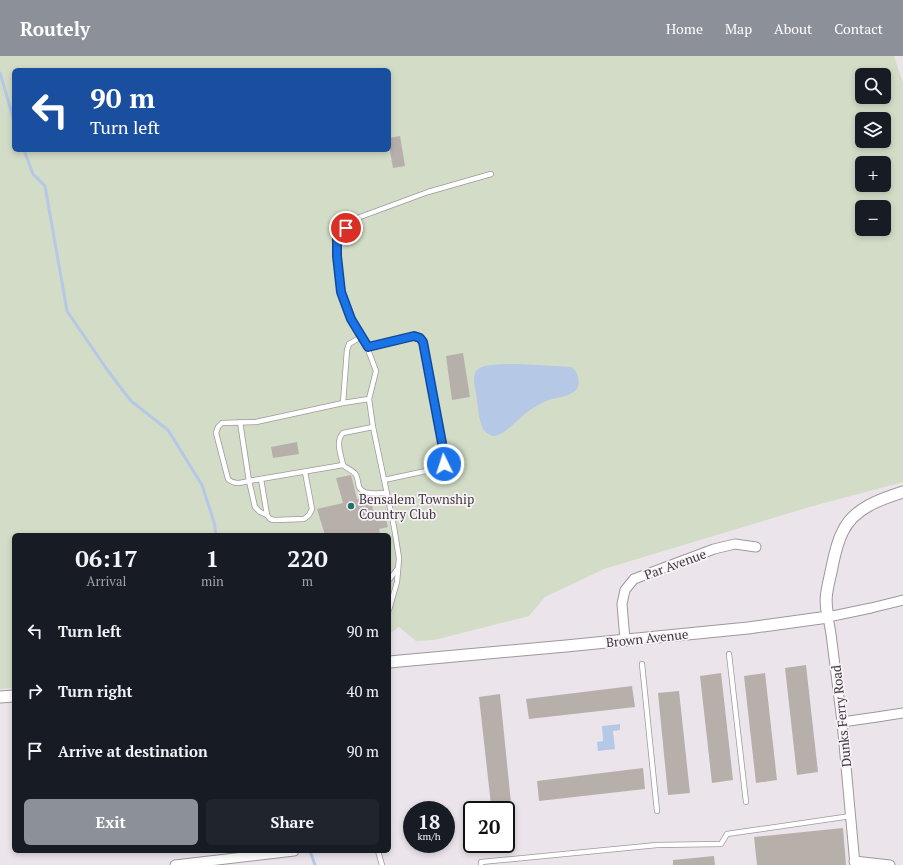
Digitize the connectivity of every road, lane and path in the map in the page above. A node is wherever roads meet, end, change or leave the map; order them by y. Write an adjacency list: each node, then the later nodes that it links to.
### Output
1 (491, 174): 2 (lane)
2 (361, 337): 3 (lane); 5 (lane)
3 (368, 347): 4 (lane); 11 (lane)
4 (369, 399): 5 (lane); 7 (lane)
5 (344, 403): 6 (lane)
6 (240, 422): 12 (lane); 12 (lane)
7 (373, 427): 8 (lane); 11 (lane)
8 (343, 465): 9 (lane); 14 (lane)
9 (305, 472): 10 (lane); 15 (lane)
10 (261, 479): 12 (lane); 15 (lane)
11 (384, 480): 14 (lane)
12 (249, 481): 15 (lane)
13 (903, 492): 21 (street)
14 (386, 493): 17 (lane)
15 (267, 516)
16 (756, 547): 22 (street, Par Avenue)
17 (398, 568): 18 (lane); 20 (lane)
18 (391, 577)
19 (903, 600): 21 (street, Brown Avenue)
20 (391, 603)
21 (828, 617): 22 (street, Brown Avenue); 29 (street, Dunks Ferry Road)
22 (625, 640): 24 (street, Brown Avenue)
23 (729, 654): 30 (lane)
24 (391, 662)
25 (642, 664): 31 (lane)
26 (12, 696): 27 (street)
27 (0, 697)
28 (903, 713): 29 (street)
29 (842, 722): 32 (street, Dunks Ferry Road)
30 (746, 802)
31 (657, 811)
32 (850, 816): 35 (street, Dunks Ferry Road); 38 (lane)
33 (277, 853): 36 (street)
34 (379, 853): 37 (lane)
35 (854, 863): 39 (street)
36 (175, 865)
37 (382, 865)
38 (481, 865)
39 (890, 865)

